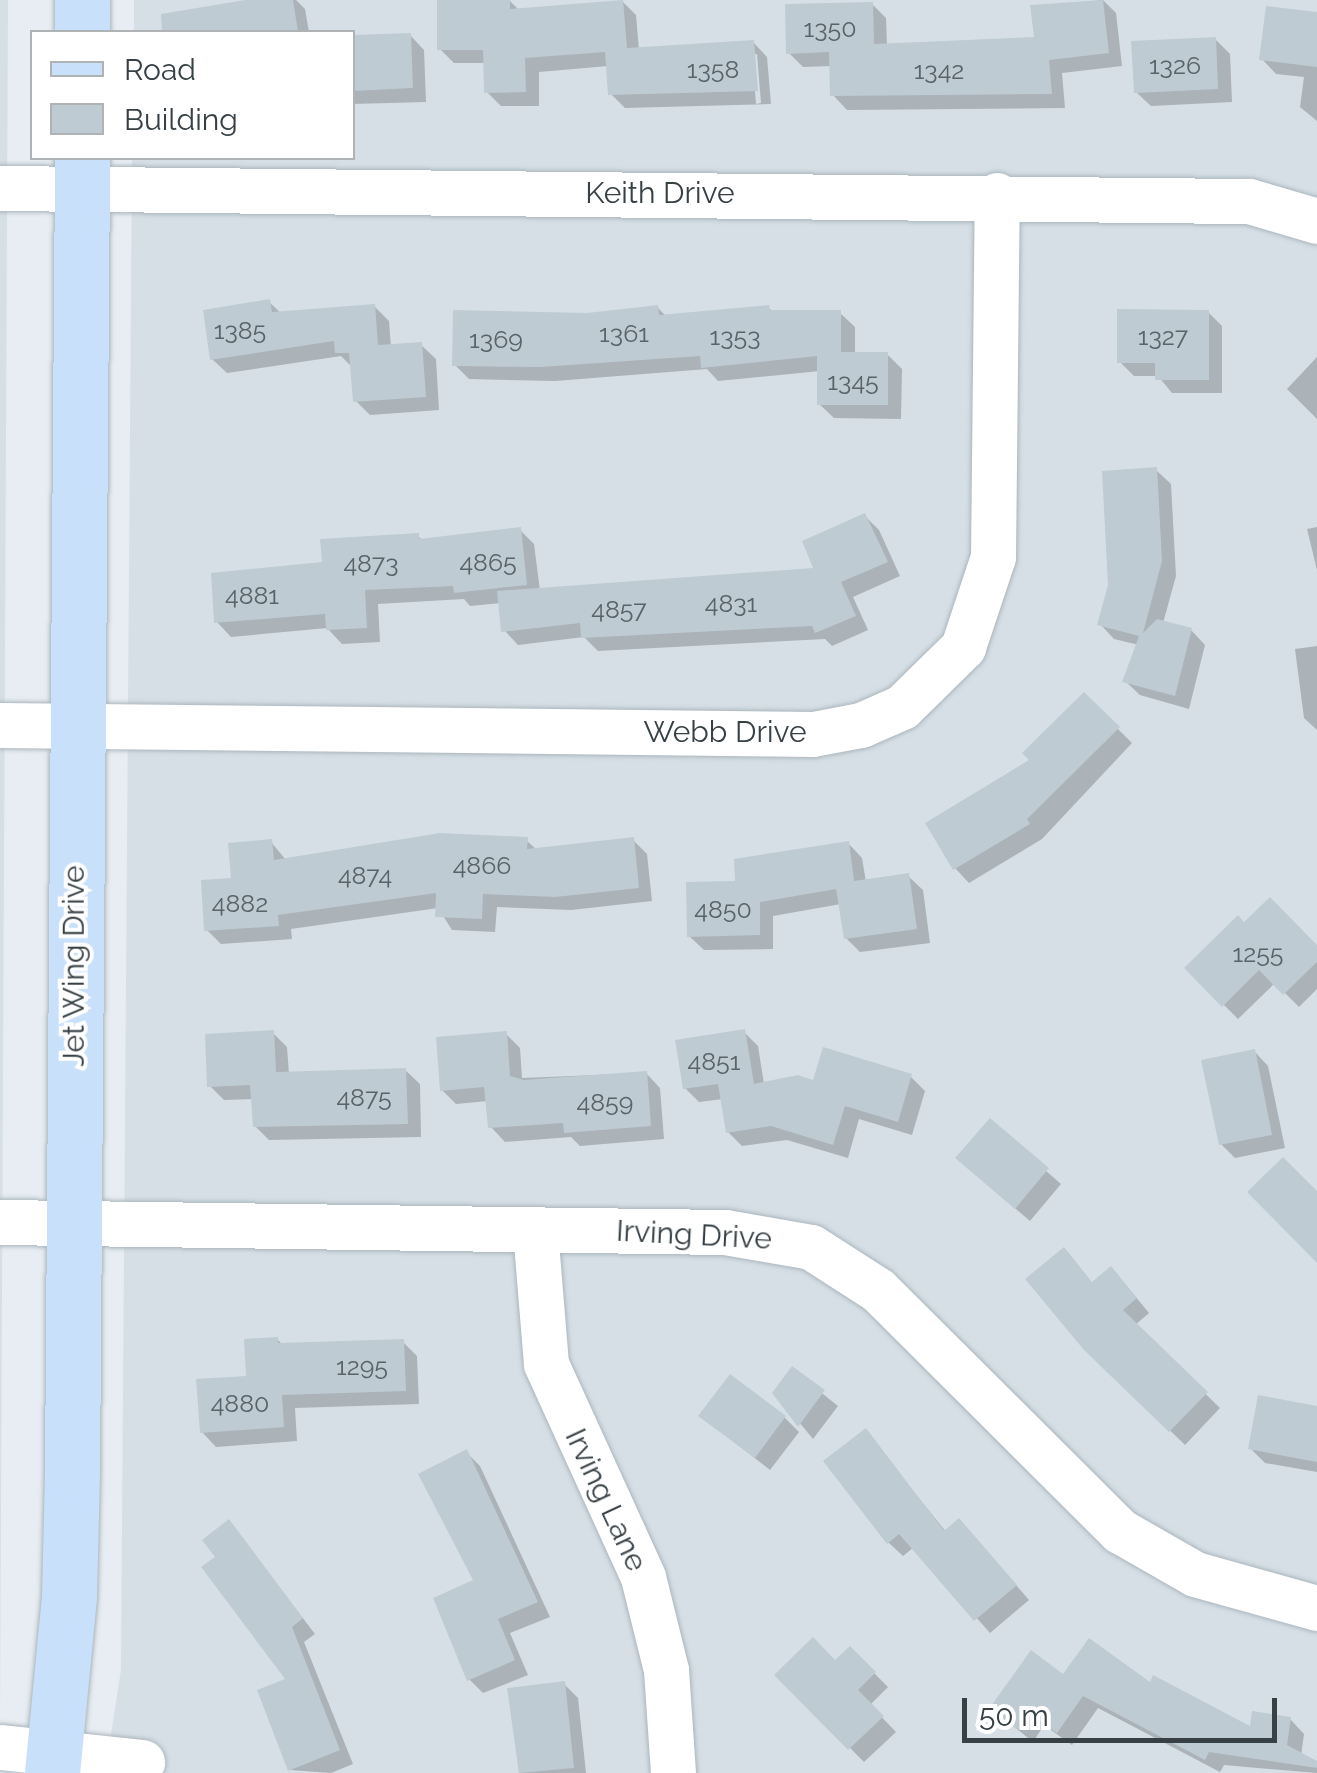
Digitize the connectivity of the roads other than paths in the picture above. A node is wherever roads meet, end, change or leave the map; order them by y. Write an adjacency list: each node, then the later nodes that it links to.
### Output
1 (82, 0): 2 (main road)
2 (82, 30)
3 (82, 173): 4 (street, Keith Drive); 5 (street, Keith Drive); 7 (main road, Jet Wing Drive)
4 (0, 188)
5 (997, 195): 6 (street, Keith Drive); 7 (street, Webb Drive)
6 (1317, 221)
7 (74, 724): 8 (street, Webb Drive); 10 (main road, Jet Wing Drive)
8 (0, 725)
9 (0, 1222): 10 (street, Irving Drive)
10 (74, 1222): 11 (street, Irving Drive); 15 (main road, Jet Wing Drive)
11 (535, 1230): 12 (street, Irving Drive); 16 (street, Irving Lane)
12 (1317, 1608)
13 (0, 1747): 15 (street)
14 (142, 1762): 15 (street)
15 (53, 1764)
16 (673, 1773)

